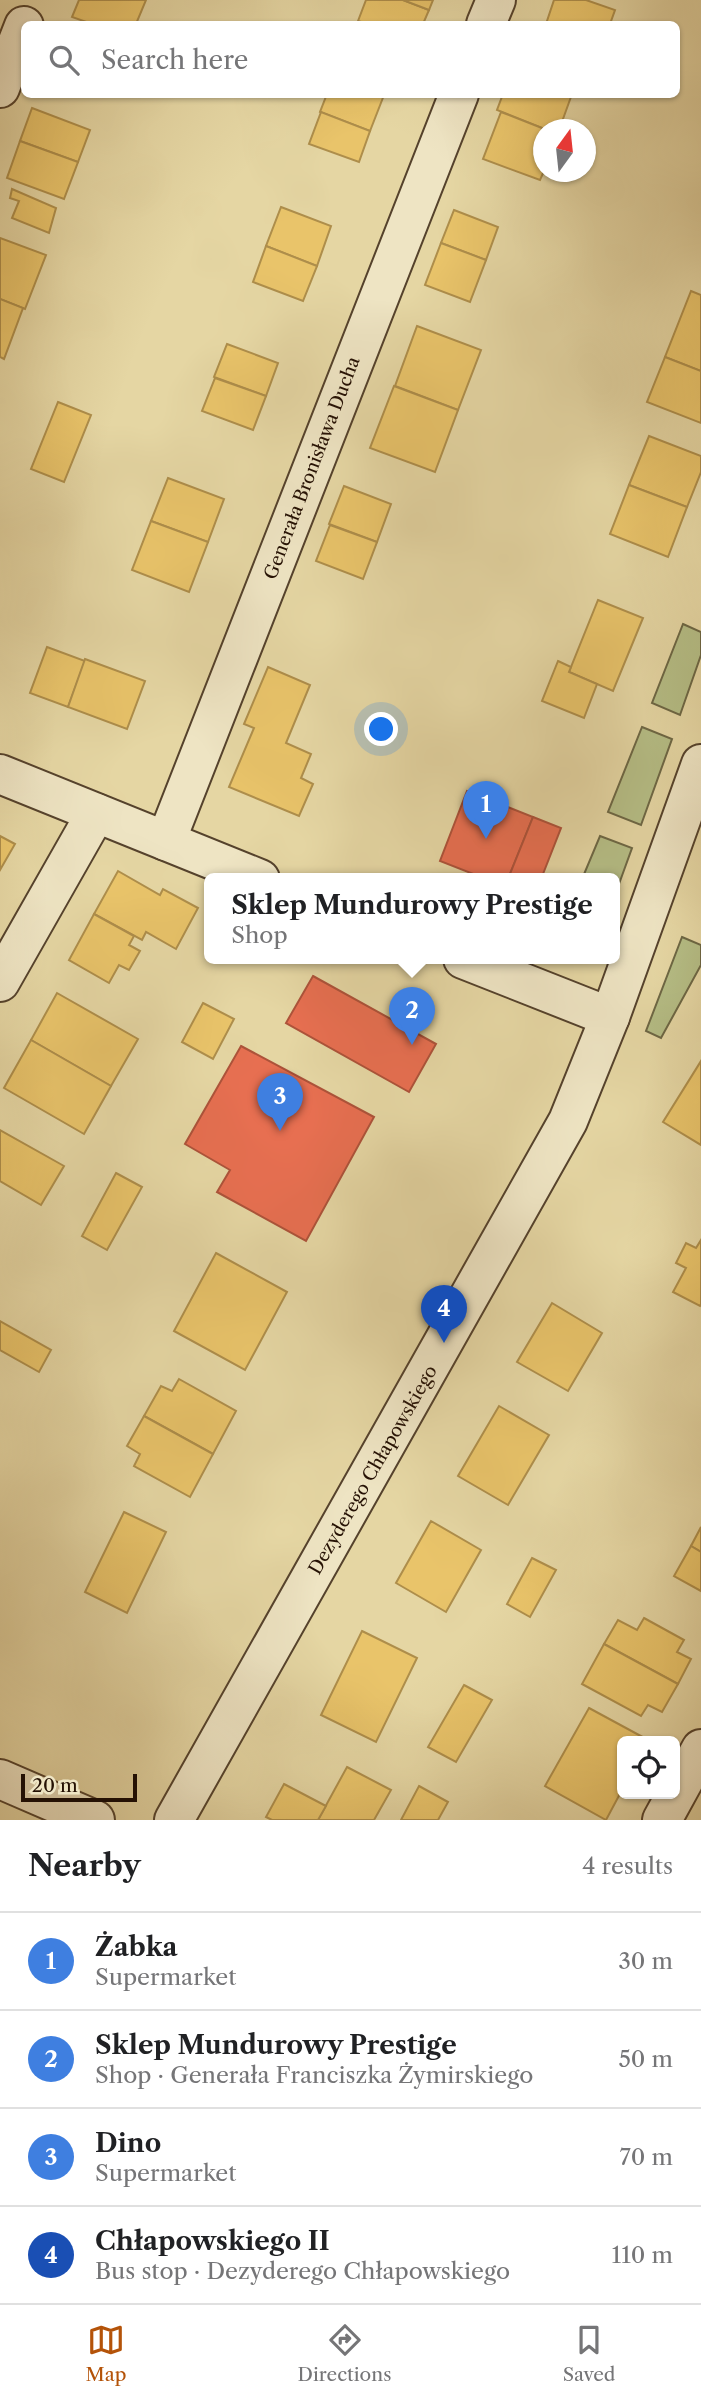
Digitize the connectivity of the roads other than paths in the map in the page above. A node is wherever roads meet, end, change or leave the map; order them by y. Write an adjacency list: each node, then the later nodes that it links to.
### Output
1 (35, 0): 3 (street)
2 (496, 0): 4 (street)
3 (27, 21)
4 (487, 21)
5 (21, 35): 6 (street)
6 (0, 88)
7 (457, 98): 11 (street, Generała Bronisława Ducha)
8 (701, 764): 15 (street, Dezyderego Chłapowskiego)
9 (0, 774): 10 (street)
10 (96, 813): 11 (street); 14 (street)
11 (166, 841): 12 (street)
12 (245, 873)
13 (476, 964): 15 (street)
14 (0, 982)
15 (610, 1017): 19 (street, Dezyderego Chłapowskiego)
16 (701, 1749): 20 (street)
17 (0, 1779): 18 (street)
18 (95, 1820)
19 (174, 1820)
20 (662, 1820)

